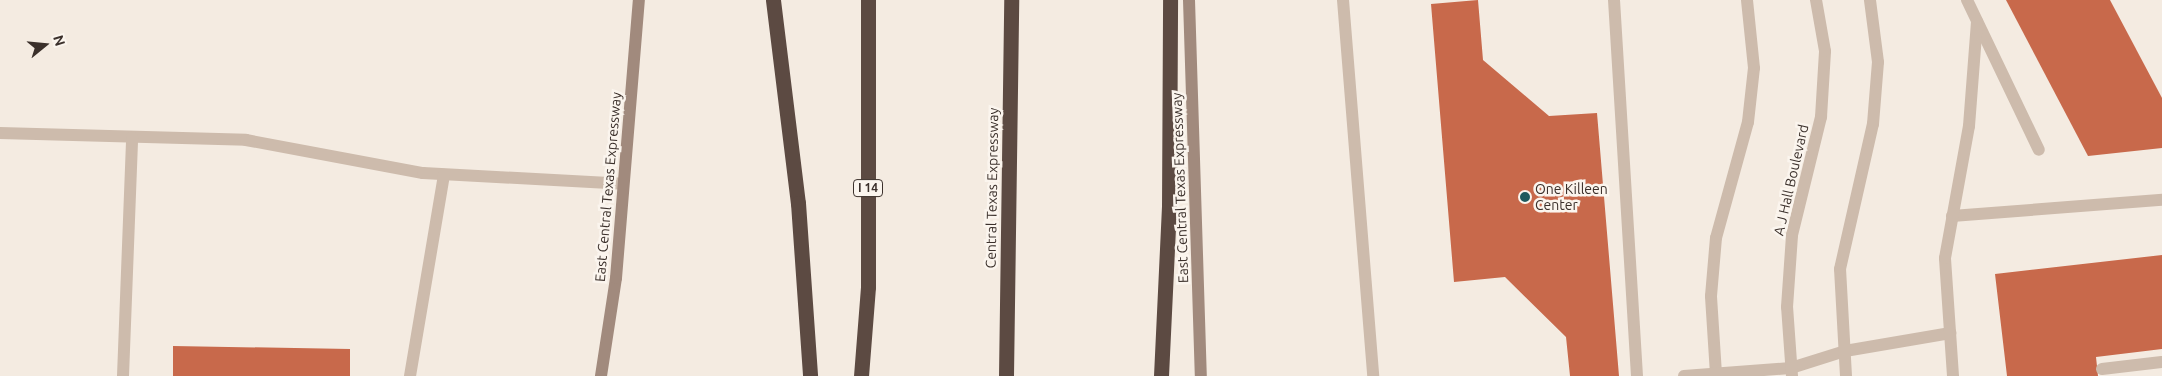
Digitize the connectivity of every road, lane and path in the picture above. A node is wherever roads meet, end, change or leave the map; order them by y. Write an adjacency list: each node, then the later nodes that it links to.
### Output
1 (639, 0): 18 (main road, East Central Texas Expressway)
2 (772, 0): 30 (highway)
3 (868, 0): 31 (highway, I 14)
4 (1011, 0): 32 (highway, Central Texas Expressway)
5 (1170, 0): 33 (highway)
6 (1189, 0): 34 (main road, East Central Texas Expressway)
7 (1343, 0): 35 (street)
8 (1614, 0): 36 (street)
9 (1747, 0): 26 (street)
10 (1816, 0): 25 (street, A J Hall Boulevard)
11 (1870, 0): 22 (street)
12 (1967, 0): 13 (street)
13 (1977, 21): 16 (street); 20 (street)
14 (0, 133): 15 (street)
15 (132, 137): 17 (street); 27 (street)
16 (2039, 150)
17 (444, 174): 18 (street); 28 (street)
18 (623, 184): 29 (main road, East Central Texas Expressway)
19 (2162, 200): 20 (street)
20 (1952, 216): 21 (street)
21 (1950, 333): 22 (street); 39 (street)
22 (1845, 351): 25 (street); 38 (street)
23 (2162, 362): 24 (street)
24 (2102, 369)
25 (1792, 372): 26 (street)
26 (1716, 374): 37 (street)
27 (123, 376)
28 (410, 376)
29 (601, 376)
30 (810, 376)
31 (861, 376)
32 (1006, 376)
33 (1161, 376)
34 (1201, 376)
35 (1373, 376)
36 (1637, 376)
37 (1684, 376)
38 (1846, 376)
39 (1953, 376)

